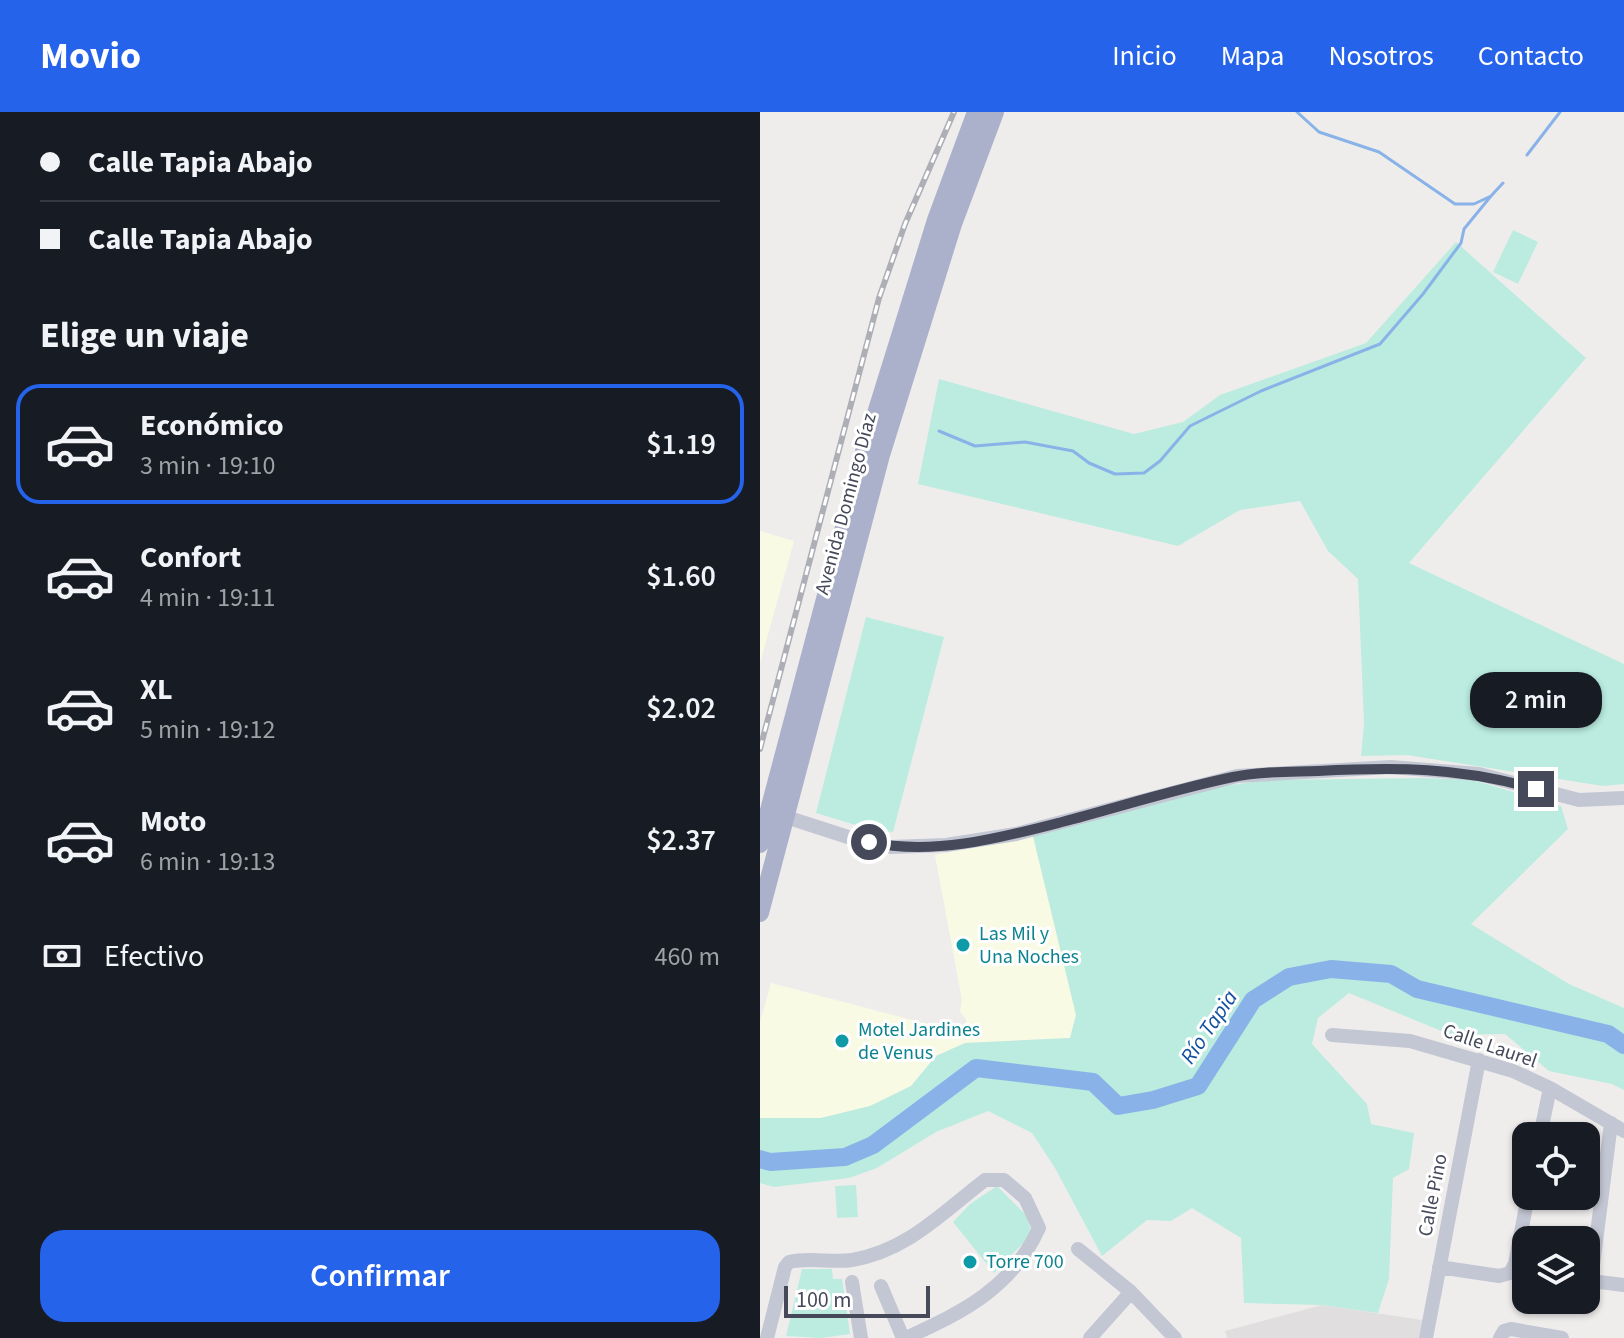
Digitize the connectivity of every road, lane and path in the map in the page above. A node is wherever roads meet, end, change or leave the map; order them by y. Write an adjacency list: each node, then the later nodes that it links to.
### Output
1 (976, 112): 4 (main road, Avenida Domingo Díaz)
2 (995, 112): 4 (main road, Avenida Domingo Díaz)
3 (1624, 798): 4 (street)
4 (771, 816): 5 (main road, Avenida Domingo Díaz); 6 (main road, Avenida Domingo Díaz)
5 (760, 844)
6 (760, 913)
7 (1332, 1035): 8 (street, Calle Laurel)
8 (1479, 1060): 9 (street, Calle Laurel); 14 (street, Calle Pino)
9 (1550, 1088): 10 (street); 11 (street, Calle Laurel)
10 (1543, 1122)
11 (1618, 1127): 16 (street)
12 (1525, 1210): 14 (street)
13 (1078, 1249): 18 (street)
14 (1439, 1267): 24 (street, Calle Pino)
15 (852, 1282): 20 (street)
16 (1624, 1285)
17 (881, 1286): 21 (street)
18 (1131, 1292): 22 (street); 23 (street)
19 (767, 1338): 21 (street)
20 (861, 1338)
21 (904, 1338)
22 (1090, 1338)
23 (1175, 1338)
24 (1426, 1338)
25 (1500, 1338): 26 (street)
26 (1562, 1338)

